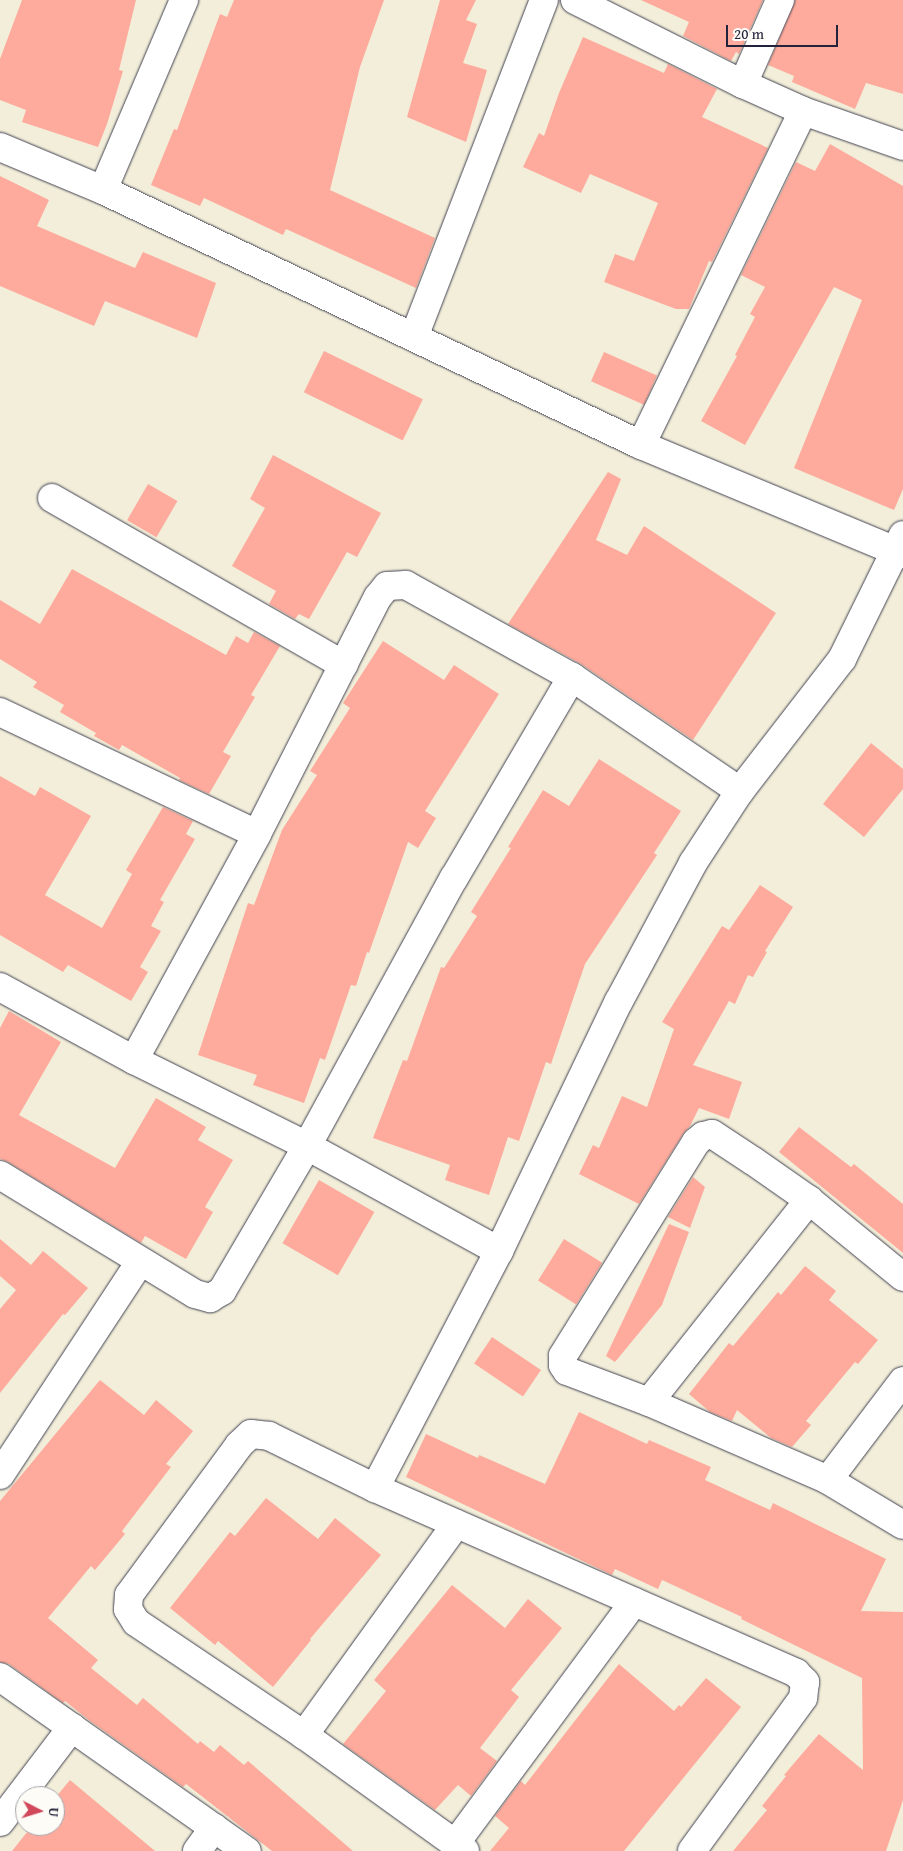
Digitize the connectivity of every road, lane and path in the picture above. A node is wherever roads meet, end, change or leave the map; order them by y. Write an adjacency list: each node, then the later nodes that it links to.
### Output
1 (184, 0): 9 (street)
2 (544, 0): 10 (street)
3 (575, 0): 5 (street)
4 (780, 0): 5 (street)
5 (743, 84): 6 (street)
6 (803, 111): 7 (street); 11 (street)
7 (903, 146)
8 (0, 147): 9 (street)
9 (103, 190): 10 (street)
10 (414, 337): 11 (street)
11 (641, 445): 13 (street)
12 (52, 498): 14 (street)
13 (900, 547): 17 (street)
14 (344, 665): 15 (street); 18 (street)
15 (572, 677): 17 (street); 21 (street)
16 (0, 712): 18 (street)
17 (740, 791): 24 (street)
18 (256, 834): 20 (street)
19 (0, 987): 20 (street)
20 (134, 1060): 21 (street)
21 (307, 1146): 24 (street); 25 (street)
22 (0, 1176): 25 (street)
23 (809, 1200): 26 (street); 28 (street); 28 (street)
24 (499, 1251): 31 (street)
25 (140, 1262): 29 (street)
26 (903, 1277)
27 (903, 1381): 30 (street)
28 (649, 1402): 30 (street)
29 (0, 1475)
30 (828, 1480): 33 (street)
31 (375, 1488): 32 (street); 37 (street)
32 (456, 1524): 34 (street); 37 (street)
33 (903, 1525)
34 (634, 1602): 40 (street); 43 (street)
35 (0, 1677): 36 (street)
36 (72, 1727): 38 (street); 39 (street)
37 (304, 1735): 40 (street)
38 (0, 1822)
39 (214, 1828): 41 (street); 42 (street)
40 (460, 1847)
41 (197, 1851)
42 (247, 1851)
43 (692, 1851)

